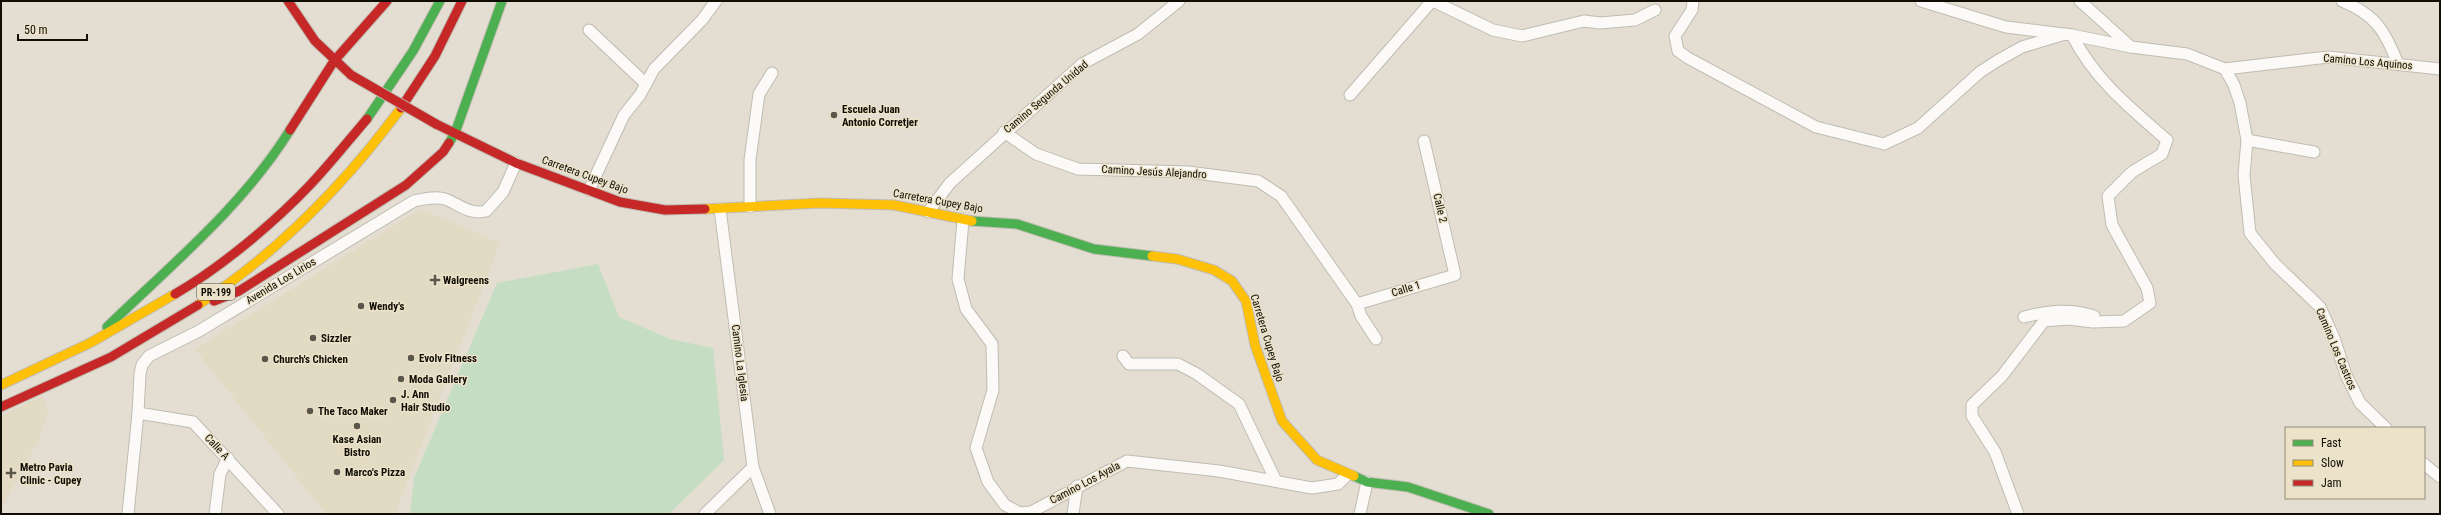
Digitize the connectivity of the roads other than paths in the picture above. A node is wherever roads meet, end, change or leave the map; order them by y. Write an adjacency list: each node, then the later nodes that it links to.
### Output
1 (288, 1): 17 (main road, Carretera Cupey Bajo)
2 (387, 1): 17 (main road)
3 (440, 1): 41 (main road, PR-199)
4 (462, 1): 37 (main road, PR-199)
5 (502, 1): 25 (main road)
6 (716, 1): 22 (street)
7 (1179, 1): 24 (street, Camino Segunda Unidad)
8 (1432, 1): 13 (street); 23 (street)
9 (1694, 1): 15 (street)
10 (1921, 1): 15 (street)
11 (2080, 1): 16 (street)
12 (2342, 1): 18 (street)
13 (1654, 10)
14 (589, 30): 22 (street)
15 (2068, 34): 16 (street); 39 (street)
16 (2131, 47): 19 (street)
17 (334, 61): 25 (main road, Carretera Cupey Bajo, bridge); 41 (main road)
18 (2398, 64): 19 (street, Camino Los Aquinos); 20 (street, Camino Los Aquinos)
19 (2225, 69): 26 (street, Camino Los Castros)
20 (2440, 69)
21 (772, 73): 31 (street)
22 (646, 84): 30 (street)
23 (1350, 95)
24 (1004, 132): 33 (street, Camino Segunda Unidad); 36 (street, Camino Jesús Alejandro)
25 (455, 133): 29 (main road, Carretera Cupey Bajo); 37 (main road)
26 (2247, 140): 28 (street); 46 (street, Camino Los Castros)
27 (1424, 141): 35 (street, Calle 2)
28 (2314, 152)
29 (516, 163): 30 (main road, Carretera Cupey Bajo); 45 (street, Avenida Los Lirios)
30 (589, 190): 32 (main road, Carretera Cupey Bajo)
31 (750, 208): 32 (main road, Carretera Cupey Bajo); 33 (main road, Carretera Cupey Bajo)
32 (720, 209): 49 (street, Camino La Iglesia)
33 (928, 212): 34 (main road, Carretera Cupey Bajo)
34 (962, 220): 50 (main road, Carretera Cupey Bajo); 55 (street, Camino Los Ayala)
35 (1455, 275): 36 (street, Calle 1)
36 (1357, 304): 40 (street, Camino Jesús Alejandro)
37 (195, 307): 44 (main road, PR-199)
38 (2024, 317): 39 (street)
39 (2112, 321): 64 (street)
40 (1376, 339)
41 (90, 343): 43 (main road, PR-199)
42 (1123, 356): 52 (street)
43 (1, 385)
44 (1, 407)
45 (138, 413): 47 (street, Calle A); 56 (street, Avenida Los Lirios)
46 (2385, 427)
47 (228, 458): 57 (street); 58 (street, Calle A)
48 (2425, 465): 51 (street)
49 (753, 468): 59 (street); 60 (street, Camino La Iglesia)
50 (1347, 475): 52 (street, Camino Los Ayala); 53 (main road, Carretera Cupey Bajo)
51 (2440, 477)
52 (1276, 481): 54 (street, Camino Los Ayala)
53 (1367, 482): 62 (street); 63 (main road, Carretera Cupey Bajo)
54 (1077, 486): 55 (street, Camino Los Ayala); 61 (street)
55 (1015, 513)
56 (128, 514)
57 (215, 514)
58 (278, 514)
59 (705, 514)
60 (770, 514)
61 (1073, 514)
62 (1360, 514)
63 (1489, 514)
64 (2018, 514)

